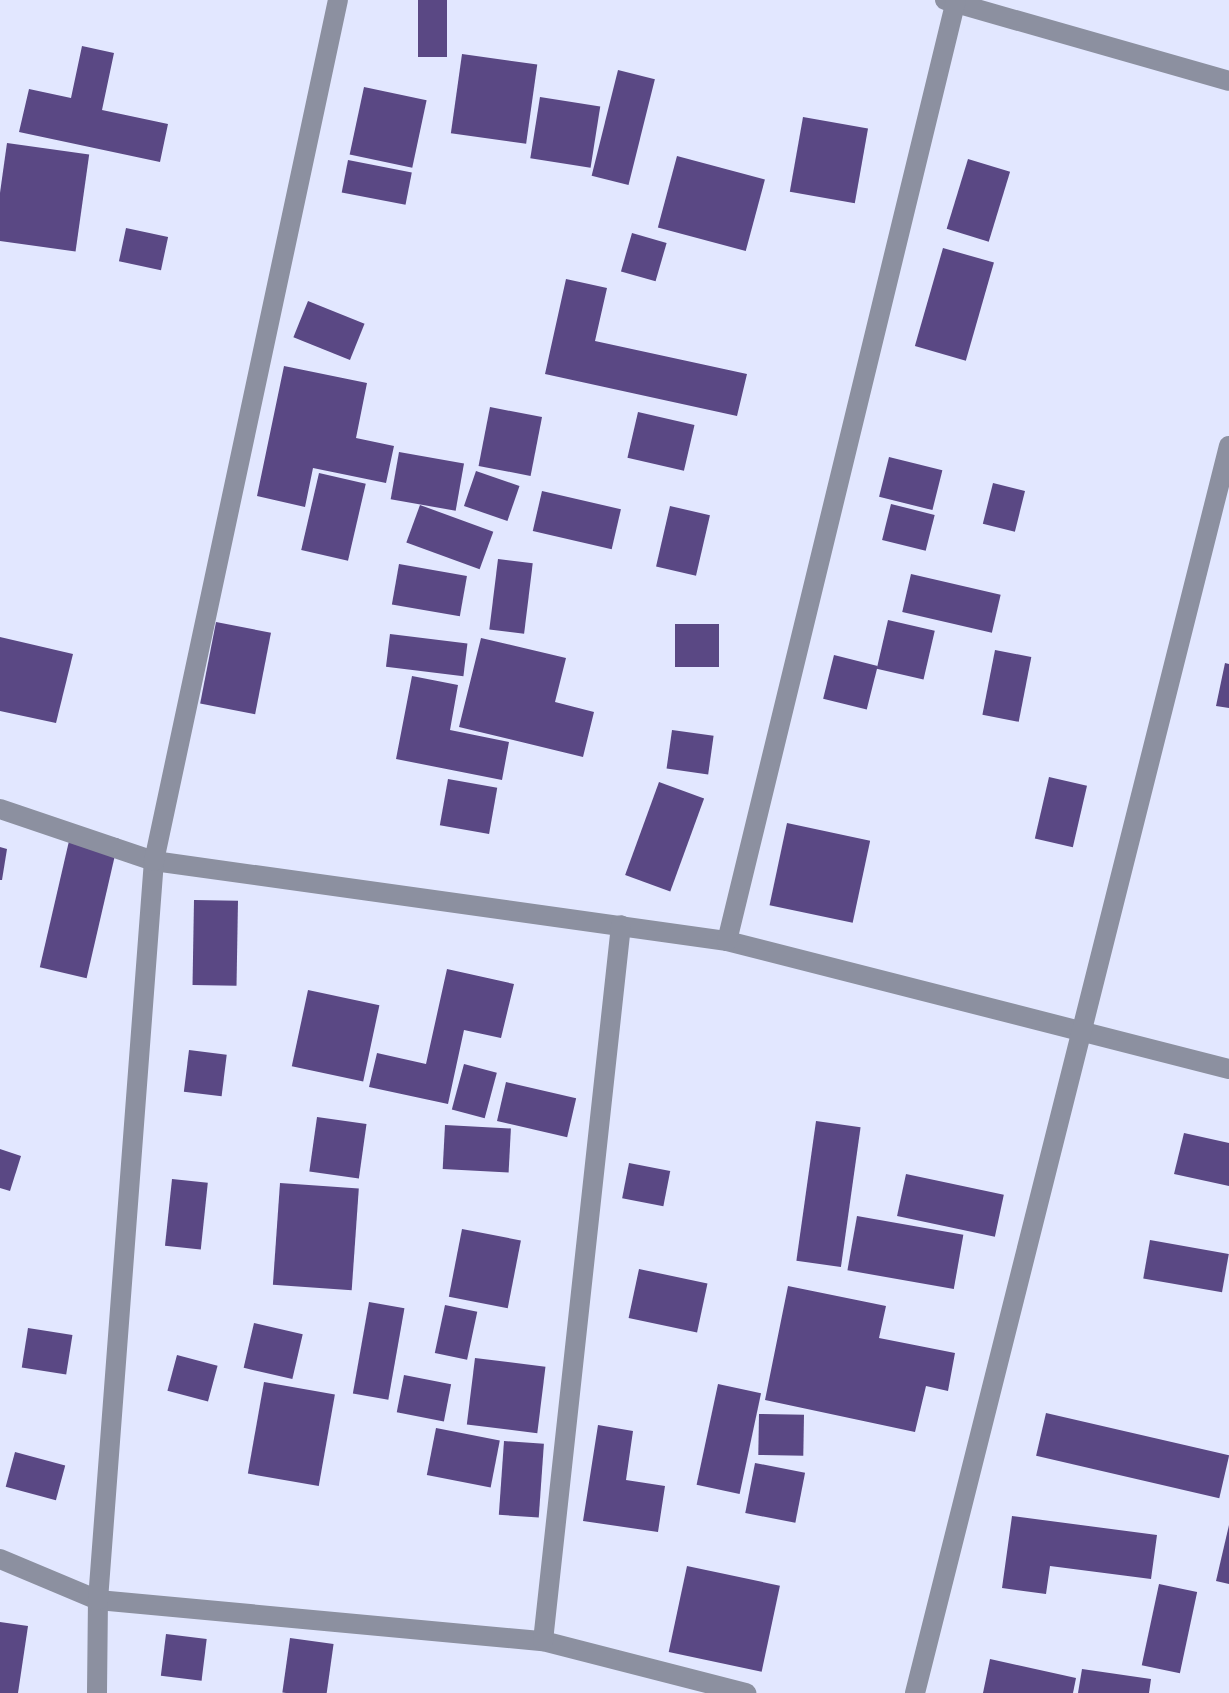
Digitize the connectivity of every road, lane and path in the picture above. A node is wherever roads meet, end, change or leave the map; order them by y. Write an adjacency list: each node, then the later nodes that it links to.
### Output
1 (338, 0): 6 (street)
2 (952, 1): 3 (street); 8 (street)
3 (1229, 81)
4 (1229, 446): 9 (street)
5 (0, 809): 6 (street)
6 (154, 861): 7 (street); 12 (street)
7 (621, 925): 8 (street); 13 (street)
8 (727, 941): 9 (street)
9 (1086, 1035): 10 (street); 16 (street)
10 (1229, 1069)
11 (0, 1559): 12 (street)
12 (98, 1600): 13 (street); 14 (street)
13 (543, 1641): 15 (street)
14 (97, 1693)
15 (746, 1693)
16 (915, 1693)

